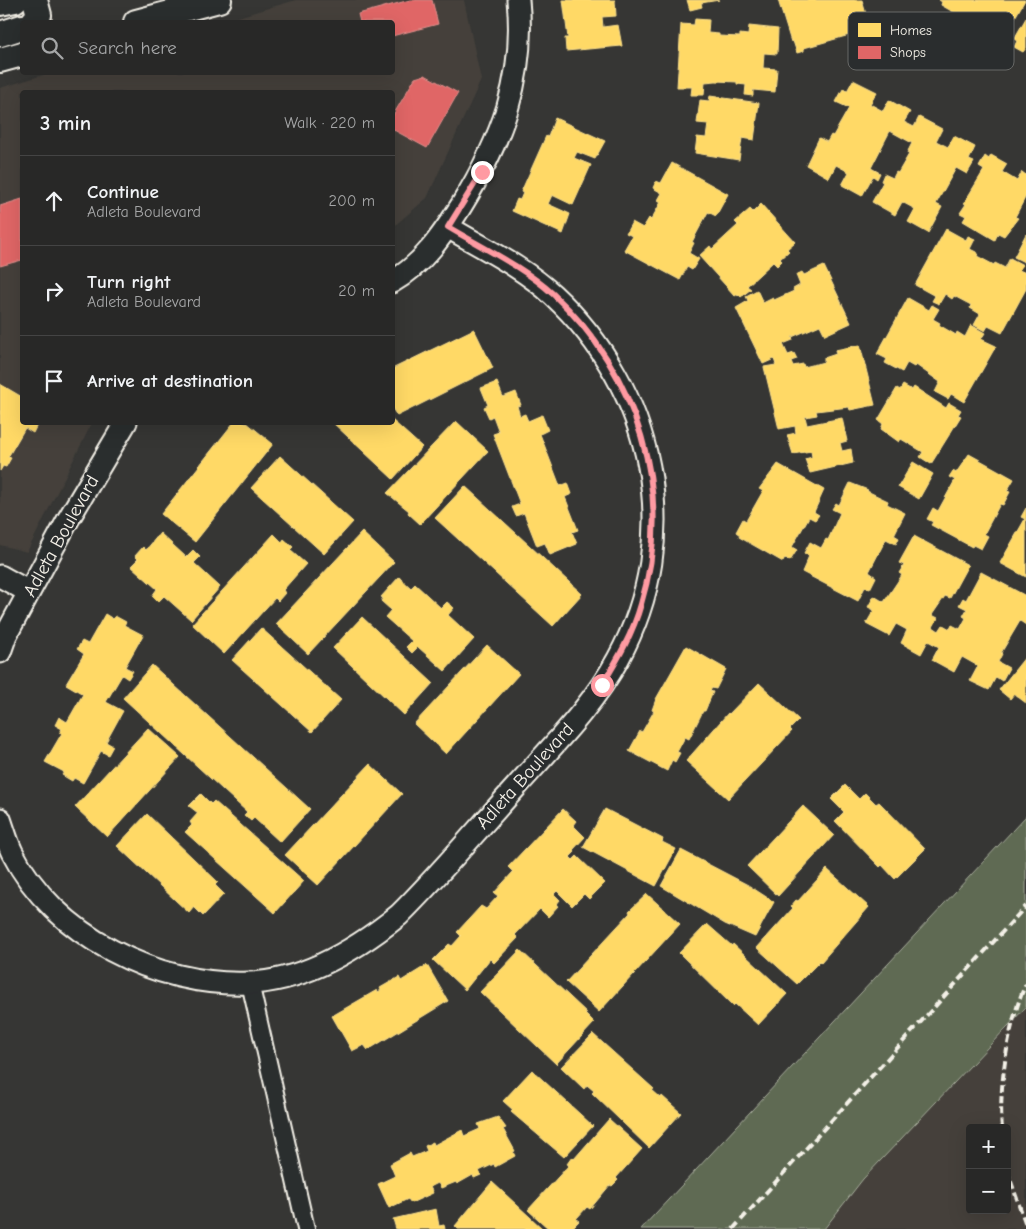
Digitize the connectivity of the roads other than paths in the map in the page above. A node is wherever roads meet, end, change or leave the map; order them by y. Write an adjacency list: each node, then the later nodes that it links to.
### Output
1 (14, 0): 5 (main road)
2 (35, 0): 6 (main road)
3 (219, 0): 7 (main road)
4 (518, 0): 12 (street)
5 (0, 3)
6 (35, 20)
7 (144, 20)
8 (20, 28): 9 (main road)
9 (0, 34)
10 (20, 55): 11 (main road)
11 (0, 60)
12 (448, 227): 13 (street); 20 (street, Adleta Boulevard)
13 (395, 280)
14 (124, 425): 16 (street, Adleta Boulevard)
15 (0, 576): 16 (street)
16 (29, 592): 17 (street, Adleta Boulevard)
17 (0, 652)
18 (0, 820): 19 (street, Adleta Boulevard)
19 (6, 853): 20 (street, Adleta Boulevard)
20 (250, 983): 21 (street)
21 (306, 1229)

